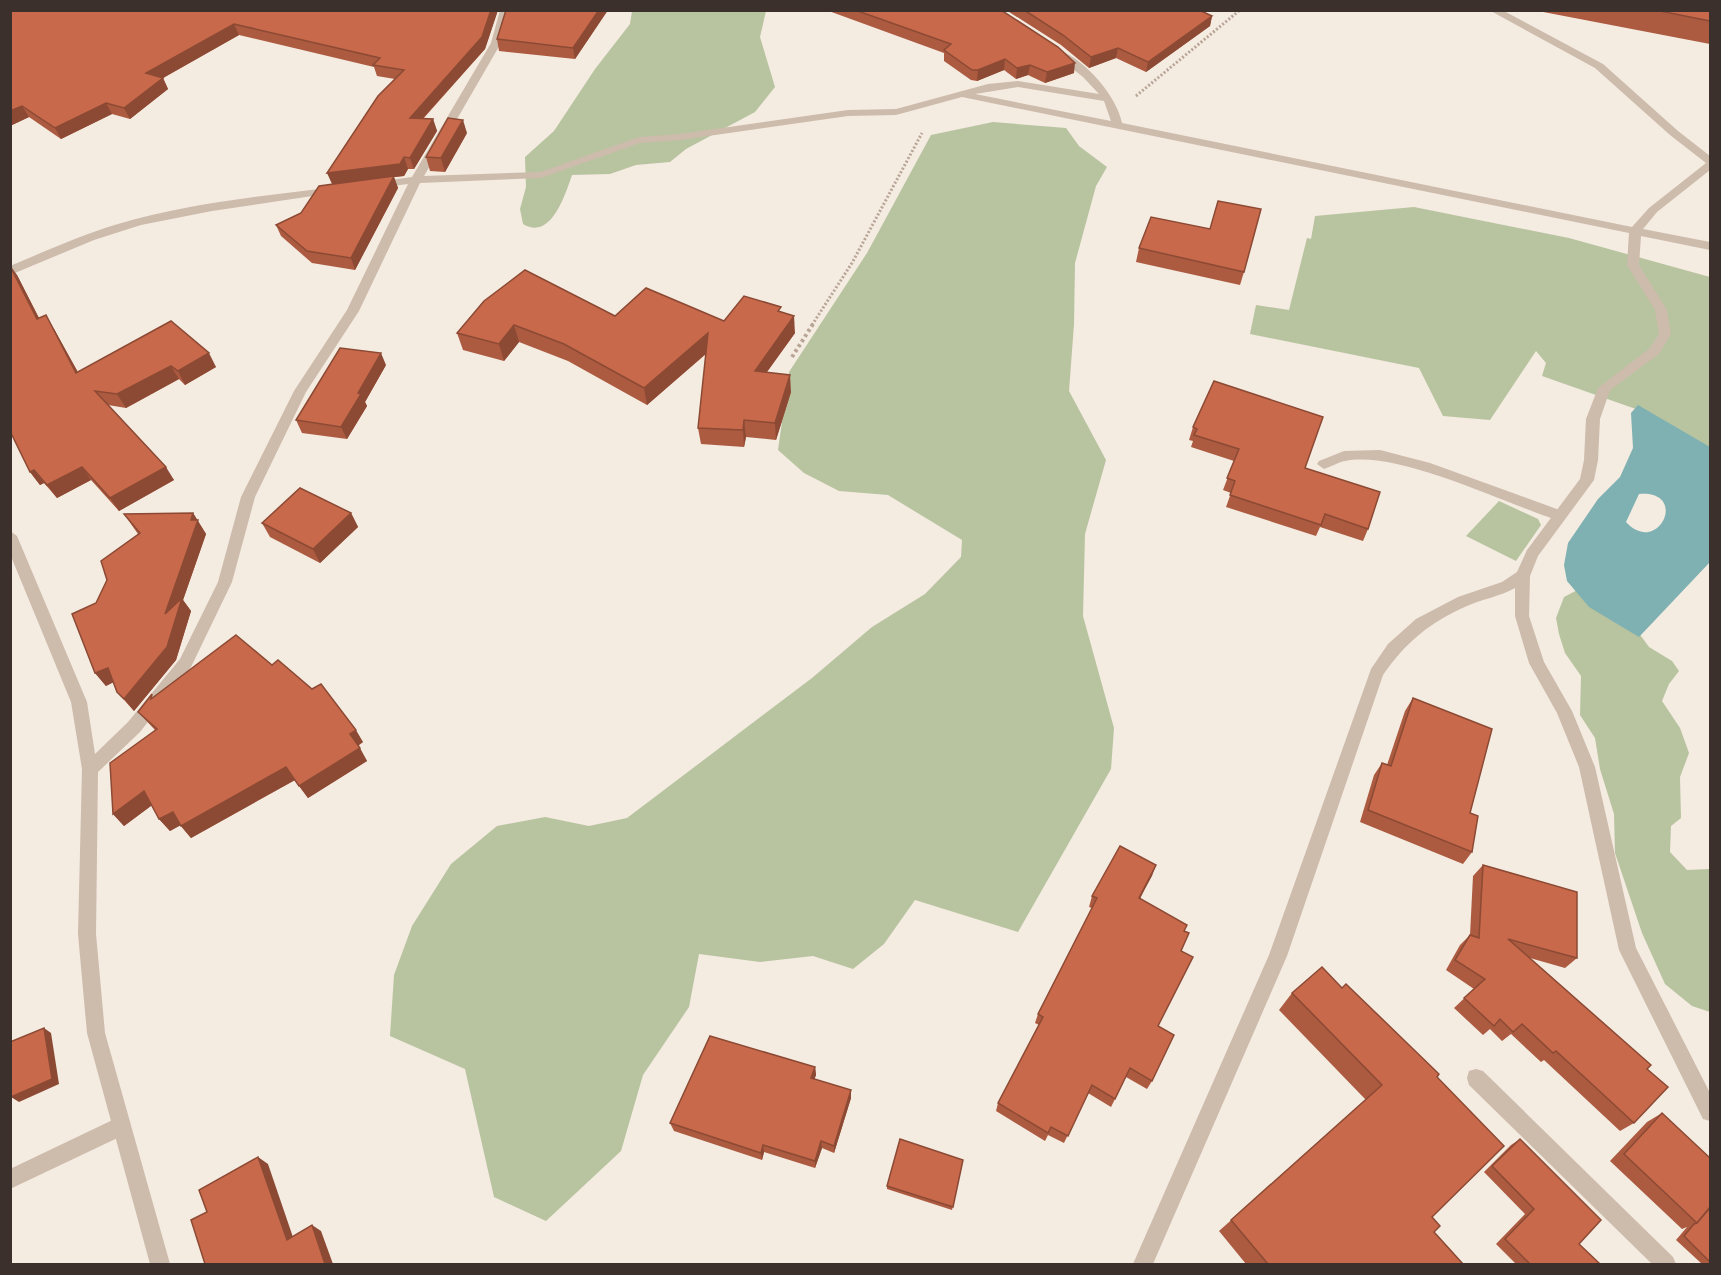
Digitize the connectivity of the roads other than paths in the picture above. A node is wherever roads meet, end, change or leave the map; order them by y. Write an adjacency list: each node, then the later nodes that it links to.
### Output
1 (505, 10): 8 (street)
2 (1494, 10): 7 (street)
3 (1053, 49): 5 (street)
4 (954, 94): 5 (street); 6 (street); 8 (street)
5 (1109, 99): 6 (street)
6 (1117, 125): 9 (street)
7 (1710, 163): 9 (street)
8 (416, 180): 11 (street); 16 (street)
9 (1635, 231): 10 (street); 13 (street)
10 (1710, 246)
11 (10, 271)
12 (1324, 464): 13 (street)
13 (1560, 516): 15 (street)
14 (10, 536): 16 (street)
15 (1523, 576): 18 (street); 22 (street)
16 (90, 769): 19 (street)
17 (1476, 1078): 23 (street)
18 (1710, 1112)
19 (121, 1126): 20 (street); 21 (street)
20 (10, 1179)
21 (160, 1264)
22 (1143, 1264)
23 (1666, 1264)

